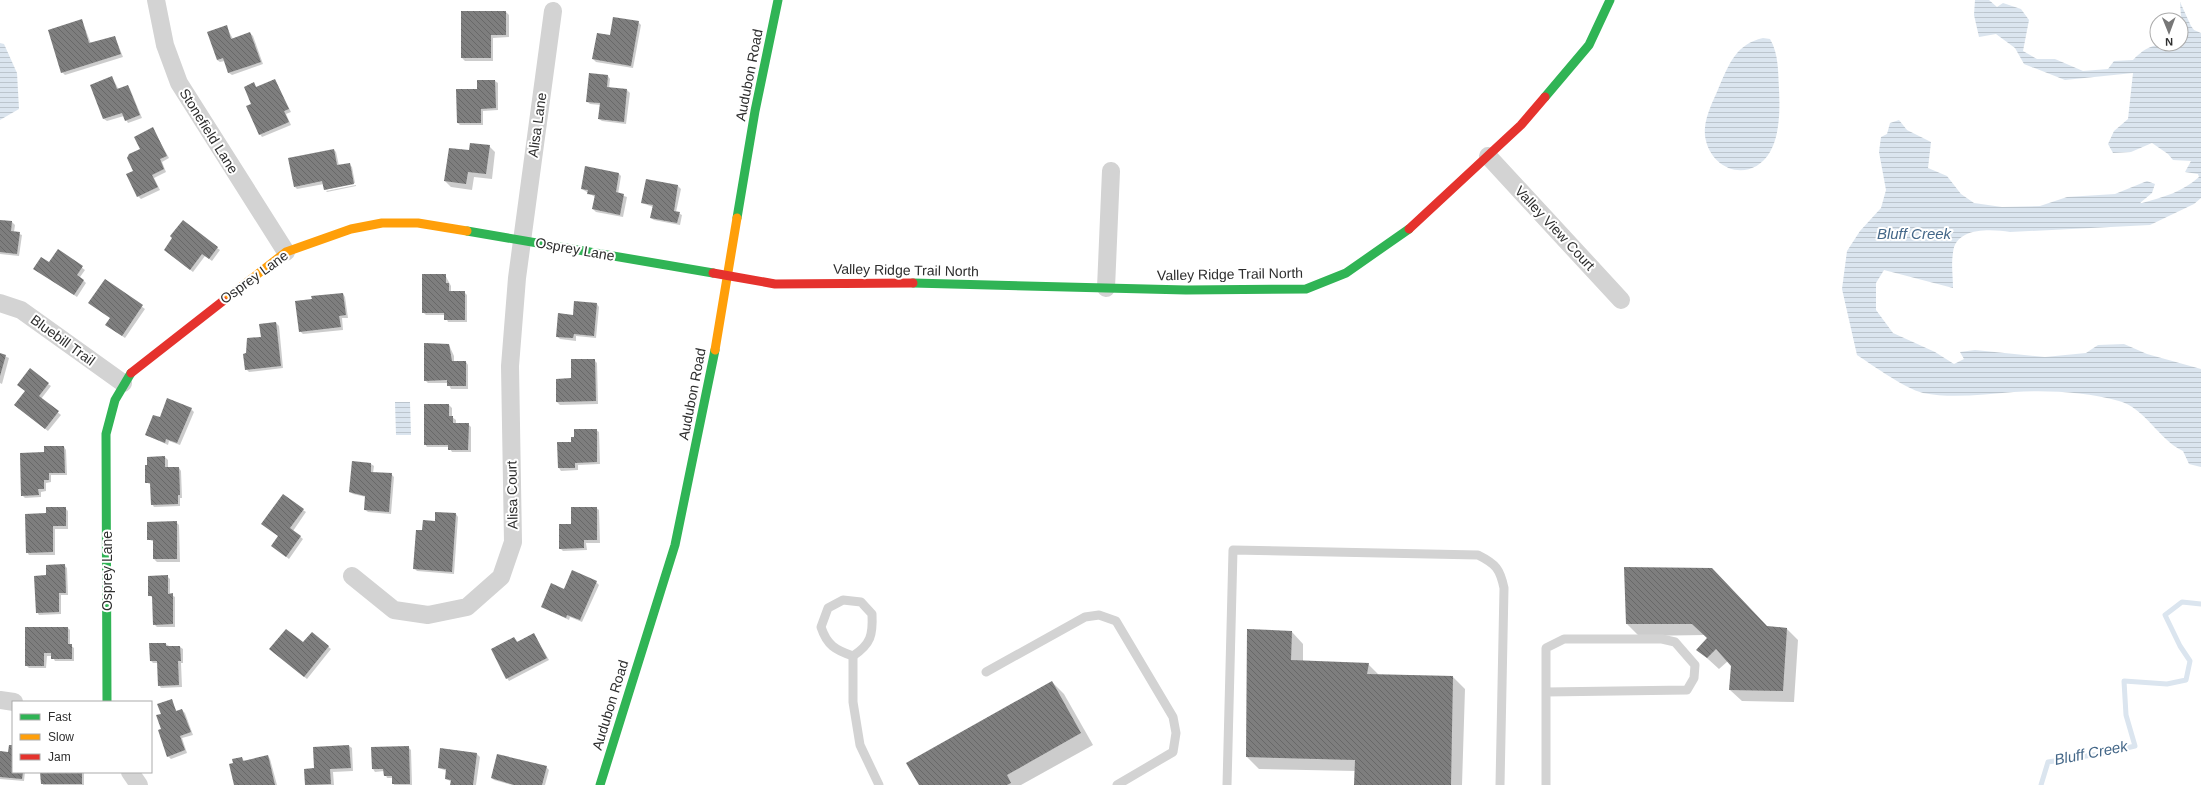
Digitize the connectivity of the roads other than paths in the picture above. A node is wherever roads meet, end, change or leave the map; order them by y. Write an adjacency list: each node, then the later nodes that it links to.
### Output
1 (156, 0): 8 (street, Stonefield Lane)
2 (778, 0): 9 (street, Audubon Road)
3 (1610, 0): 5 (street, Valley Ridge Trail North)
4 (553, 11): 7 (street, Alisa Lane)
5 (1488, 156): 10 (street, Valley Ridge Trail North); 11 (street, Valley View Court)
6 (1111, 171): 10 (street)
7 (522, 240): 8 (street, Osprey Lane); 9 (street, Osprey Lane); 14 (street, Alisa Court)
8 (286, 252): 13 (street, Osprey Lane)
9 (728, 274): 10 (street, Valley Ridge Trail North); 23 (street, Audubon Road)
10 (1106, 288)
11 (1621, 300)
12 (0, 303): 13 (street, Bluebill Trail)
13 (123, 383): 19 (street, Osprey Lane)
14 (352, 576)
15 (853, 656): 15 (lane); 24 (lane)
16 (986, 672): 25 (lane)
17 (1546, 692): 17 (lane); 28 (lane)
18 (0, 700): 20 (street)
19 (107, 701)
20 (12, 702)
21 (131, 773): 22 (street)
22 (139, 785)
23 (600, 785)
24 (879, 785)
25 (1117, 785)
26 (1228, 785): 27 (lane)
27 (1500, 785)
28 (1546, 785)

